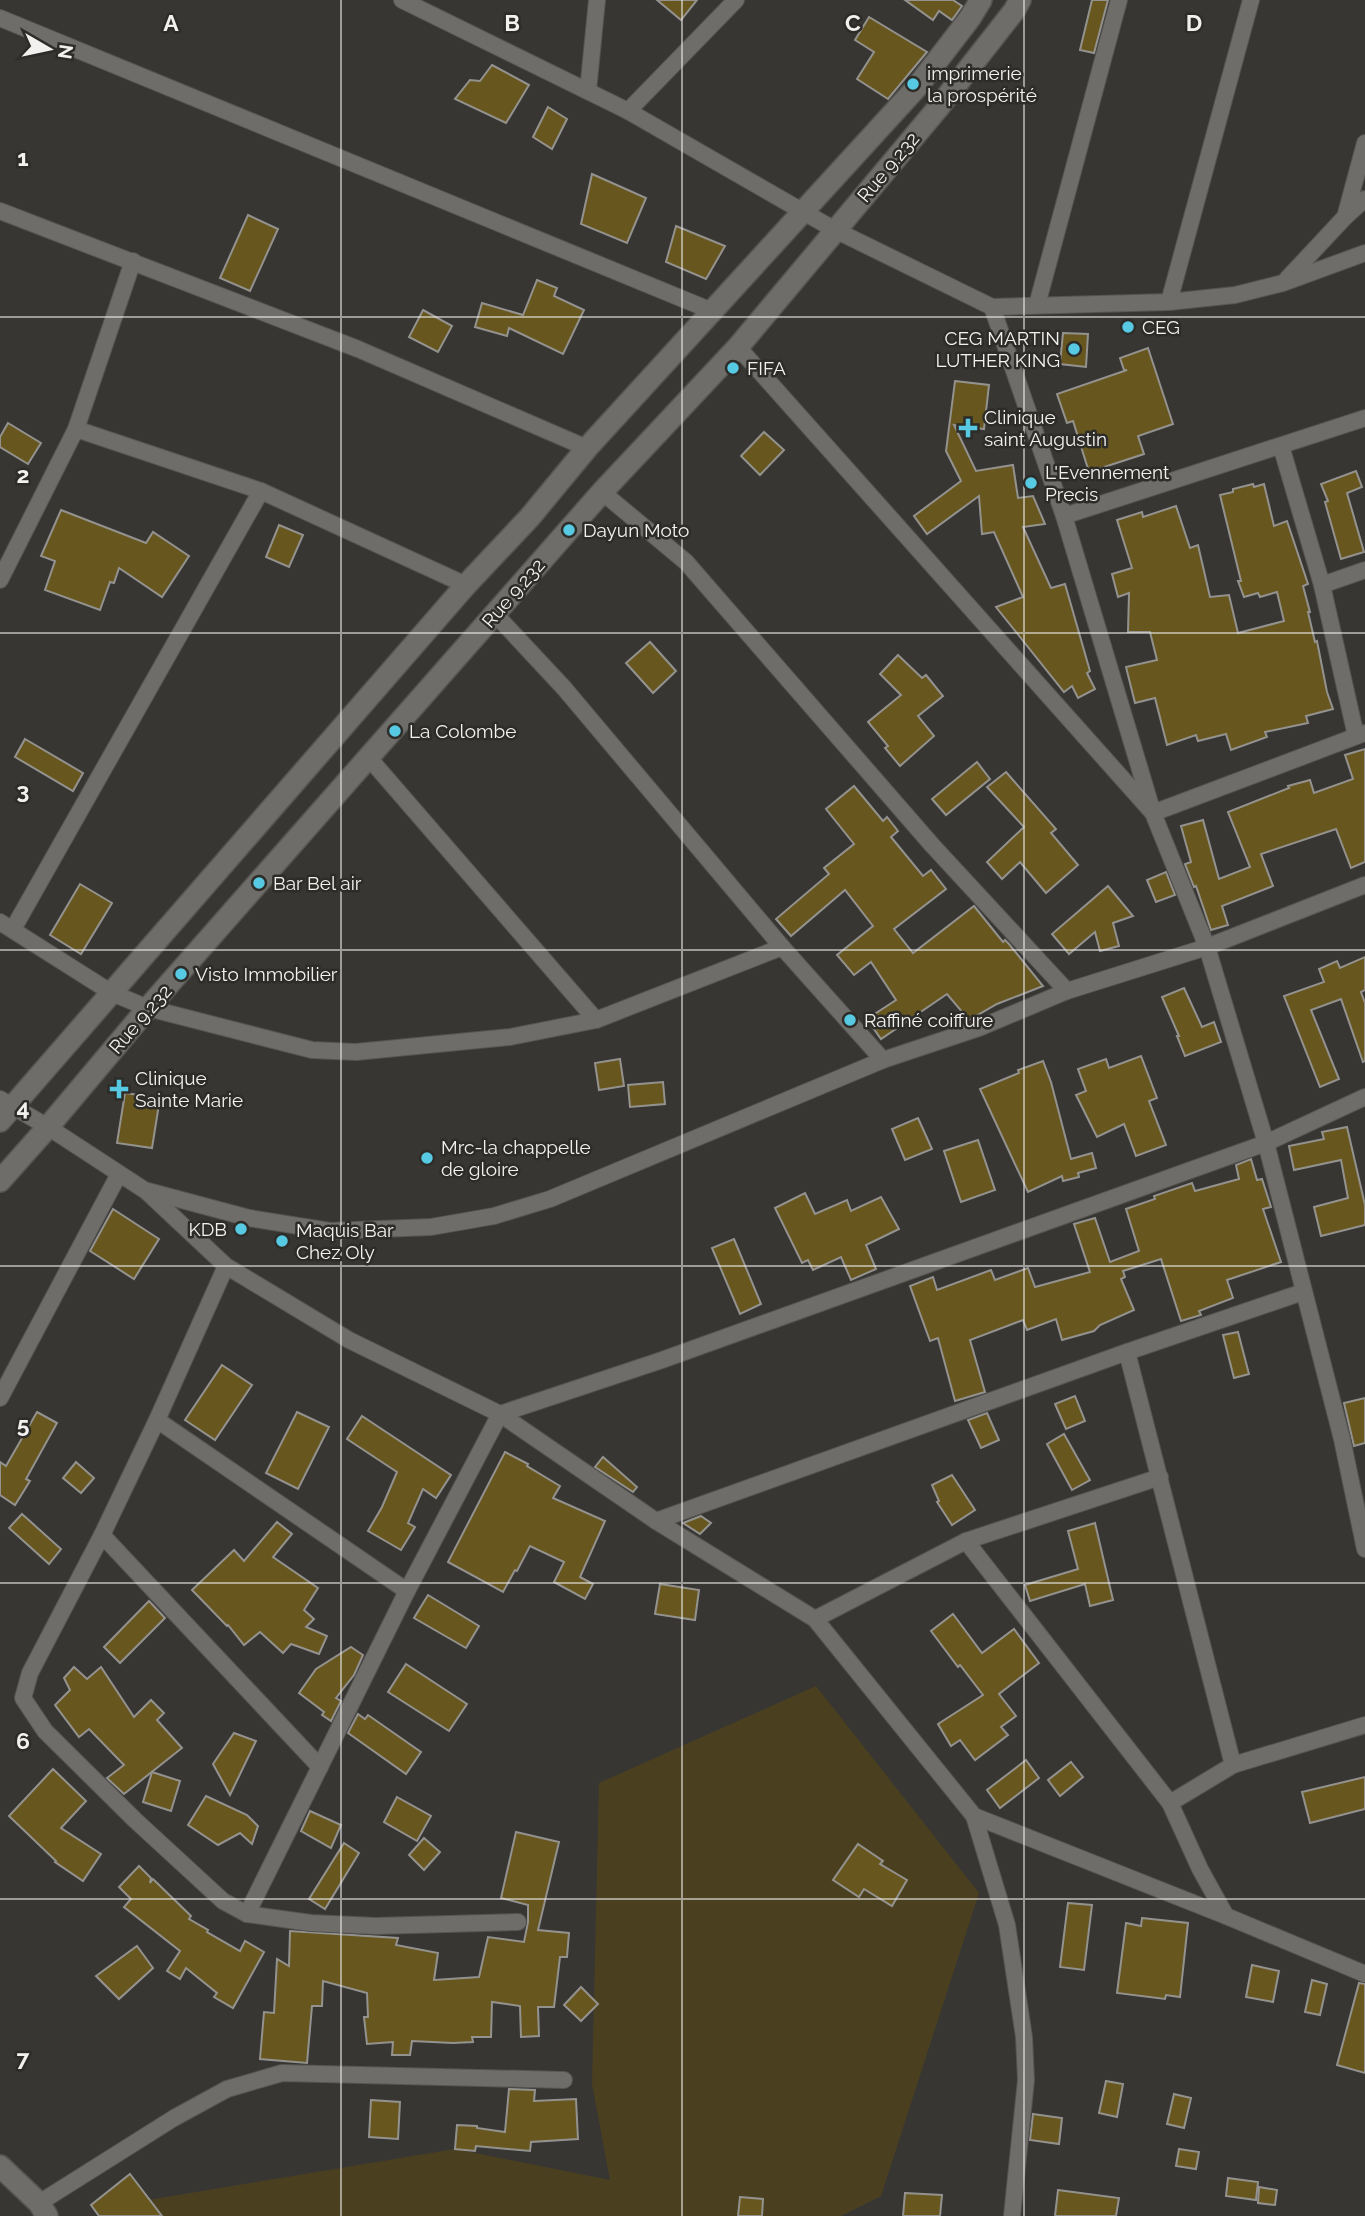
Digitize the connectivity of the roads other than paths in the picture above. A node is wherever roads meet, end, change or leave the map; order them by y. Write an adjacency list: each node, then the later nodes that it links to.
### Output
1 (402, 0): 9 (street)
2 (597, 0): 9 (street)
3 (736, 0): 10 (street)
4 (981, 0): 14 (street, Rue 9.232)
5 (1020, 0): 16 (street, Rue 9.232)
6 (1119, 0): 21 (street)
7 (1251, 0): 20 (street)
8 (0, 18): 23 (street)
9 (588, 91): 10 (street)
10 (628, 111): 14 (street)
11 (1365, 143): 15 (street)
12 (1365, 199): 15 (street)
13 (0, 211): 18 (street)
14 (803, 212): 16 (street); 23 (street, Rue 9.232)
15 (1345, 217): 19 (street)
16 (835, 230): 22 (street); 24 (street, Rue 9.232)
17 (1365, 253): 19 (street)
18 (133, 261): 26 (street); 28 (street)
19 (1283, 283): 20 (street)
20 (1169, 302): 21 (street)
21 (1037, 305): 22 (street)
22 (992, 307): 31 (street)
23 (712, 310): 28 (street, Rue 9.232)
24 (738, 347): 30 (street, Rue 9.232); 39 (street)
25 (1365, 418): 27 (street)
26 (76, 429): 29 (street); 33 (street)
27 (1281, 446): 31 (street); 35 (street)
28 (587, 448): 34 (street, Rue 9.232)
29 (261, 491): 34 (street); 41 (street)
30 (602, 492): 36 (street, Rue 9.232); 44 (street)
31 (1064, 516): 39 (street)
32 (1365, 570): 35 (street)
33 (0, 580)
34 (466, 585): 45 (street, Rue 9.232)
35 (1322, 585): 37 (street)
36 (495, 614): 38 (street, Rue 9.232); 42 (street)
37 (1360, 735): 39 (street)
38 (369, 758): 46 (street, Rue 9.232); 47 (street)
39 (1153, 813): 43 (street)
40 (1365, 885): 43 (street)
41 (7, 925): 45 (street)
42 (782, 947): 47 (street); 48 (street)
43 (1207, 947): 44 (street); 52 (street)
44 (1067, 991): 48 (street)
45 (112, 993): 46 (street); 50 (street, Rue 9.232)
46 (148, 1009): 47 (street); 51 (street, Rue 9.232)
47 (596, 1020)
48 (883, 1060): 55 (street)
49 (1365, 1097): 52 (street)
50 (4, 1109): 51 (street)
51 (48, 1127): 53 (street); 54 (street, Rue 9.232)
52 (1266, 1143): 57 (street); 60 (street)
53 (120, 1174): 55 (street); 59 (street)
54 (0, 1181)
55 (146, 1191): 56 (street)
56 (226, 1266): 60 (street); 61 (street)
57 (1303, 1292): 58 (street); 66 (street)
58 (1127, 1353): 62 (street); 63 (street)
59 (0, 1398)
60 (500, 1414): 63 (street); 67 (street)
61 (157, 1420): 64 (street); 67 (street)
62 (1160, 1477): 65 (street); 70 (street)
63 (656, 1521): 68 (street)
64 (102, 1535): 71 (street); 74 (street)
65 (966, 1541): 68 (street); 72 (street)
66 (1365, 1549)
67 (407, 1591): 71 (street)
68 (815, 1619): 73 (street)
69 (1365, 1724): 70 (street)
70 (1233, 1765): 72 (street)
71 (320, 1767): 74 (street)
72 (1171, 1803): 75 (street)
73 (974, 1816): 75 (street); 81 (street)
74 (247, 1914): 76 (street)
75 (1226, 1916): 77 (street)
76 (518, 1922)
77 (1365, 1974)
78 (564, 2080): 80 (street)
79 (0, 2166): 80 (street)
80 (43, 2210)
81 (1012, 2216)

